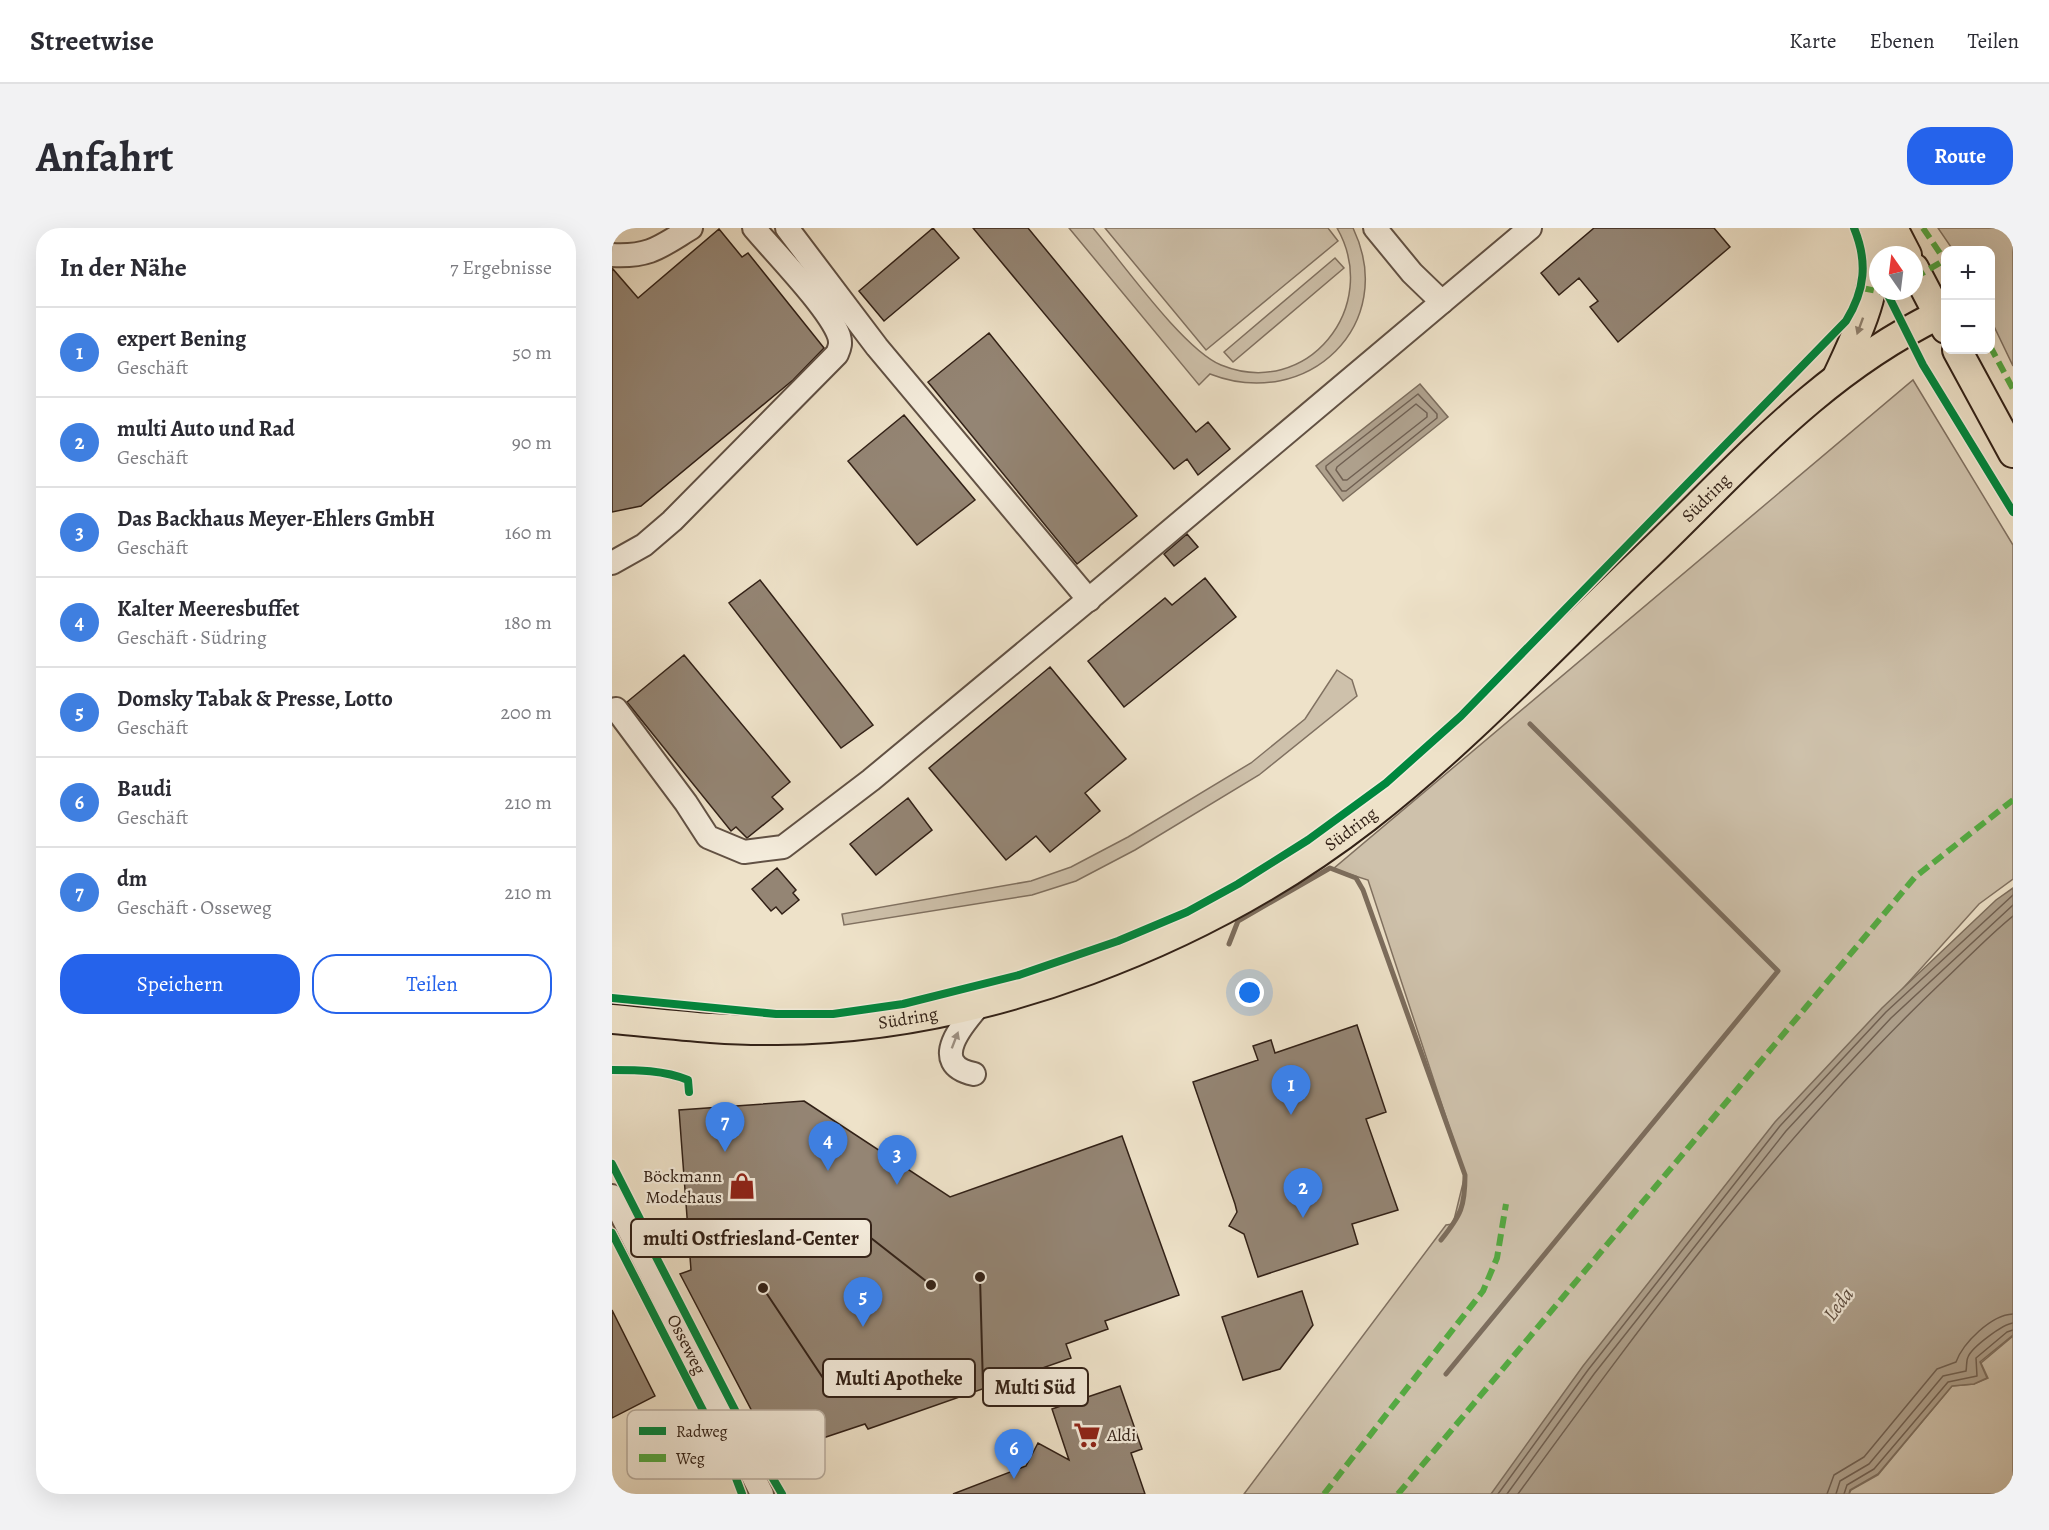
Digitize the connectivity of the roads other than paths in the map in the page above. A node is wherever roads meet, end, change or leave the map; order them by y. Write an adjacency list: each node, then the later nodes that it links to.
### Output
1 (691, 228): 9 (street)
2 (754, 228): 17 (street)
3 (787, 228): 18 (street)
4 (1375, 228): 11 (street)
5 (1530, 228): 11 (street)
6 (1871, 228): 15 (main road, one-way to 15)
7 (1893, 228): 8 (main road)
8 (1902, 246)
9 (612, 255)
10 (1923, 285): 12 (main road)
11 (1442, 302): 18 (street)
12 (1941, 320)
13 (1941, 322): 15 (main road, Südring)
14 (1959, 354): 16 (main road)
15 (1837, 377): 20 (main road, Südring)
16 (2013, 453)
17 (612, 563)
18 (1089, 600): 19 (street)
19 (616, 709)
20 (982, 1002): 21 (main road, Südring); 22 (street, one-way to 20)
21 (612, 1019)
22 (974, 1074)
23 (612, 1196): 24 (street, Osseweg)
24 (720, 1410)
25 (754, 1479): 26 (street, Osseweg)
26 (762, 1494)

